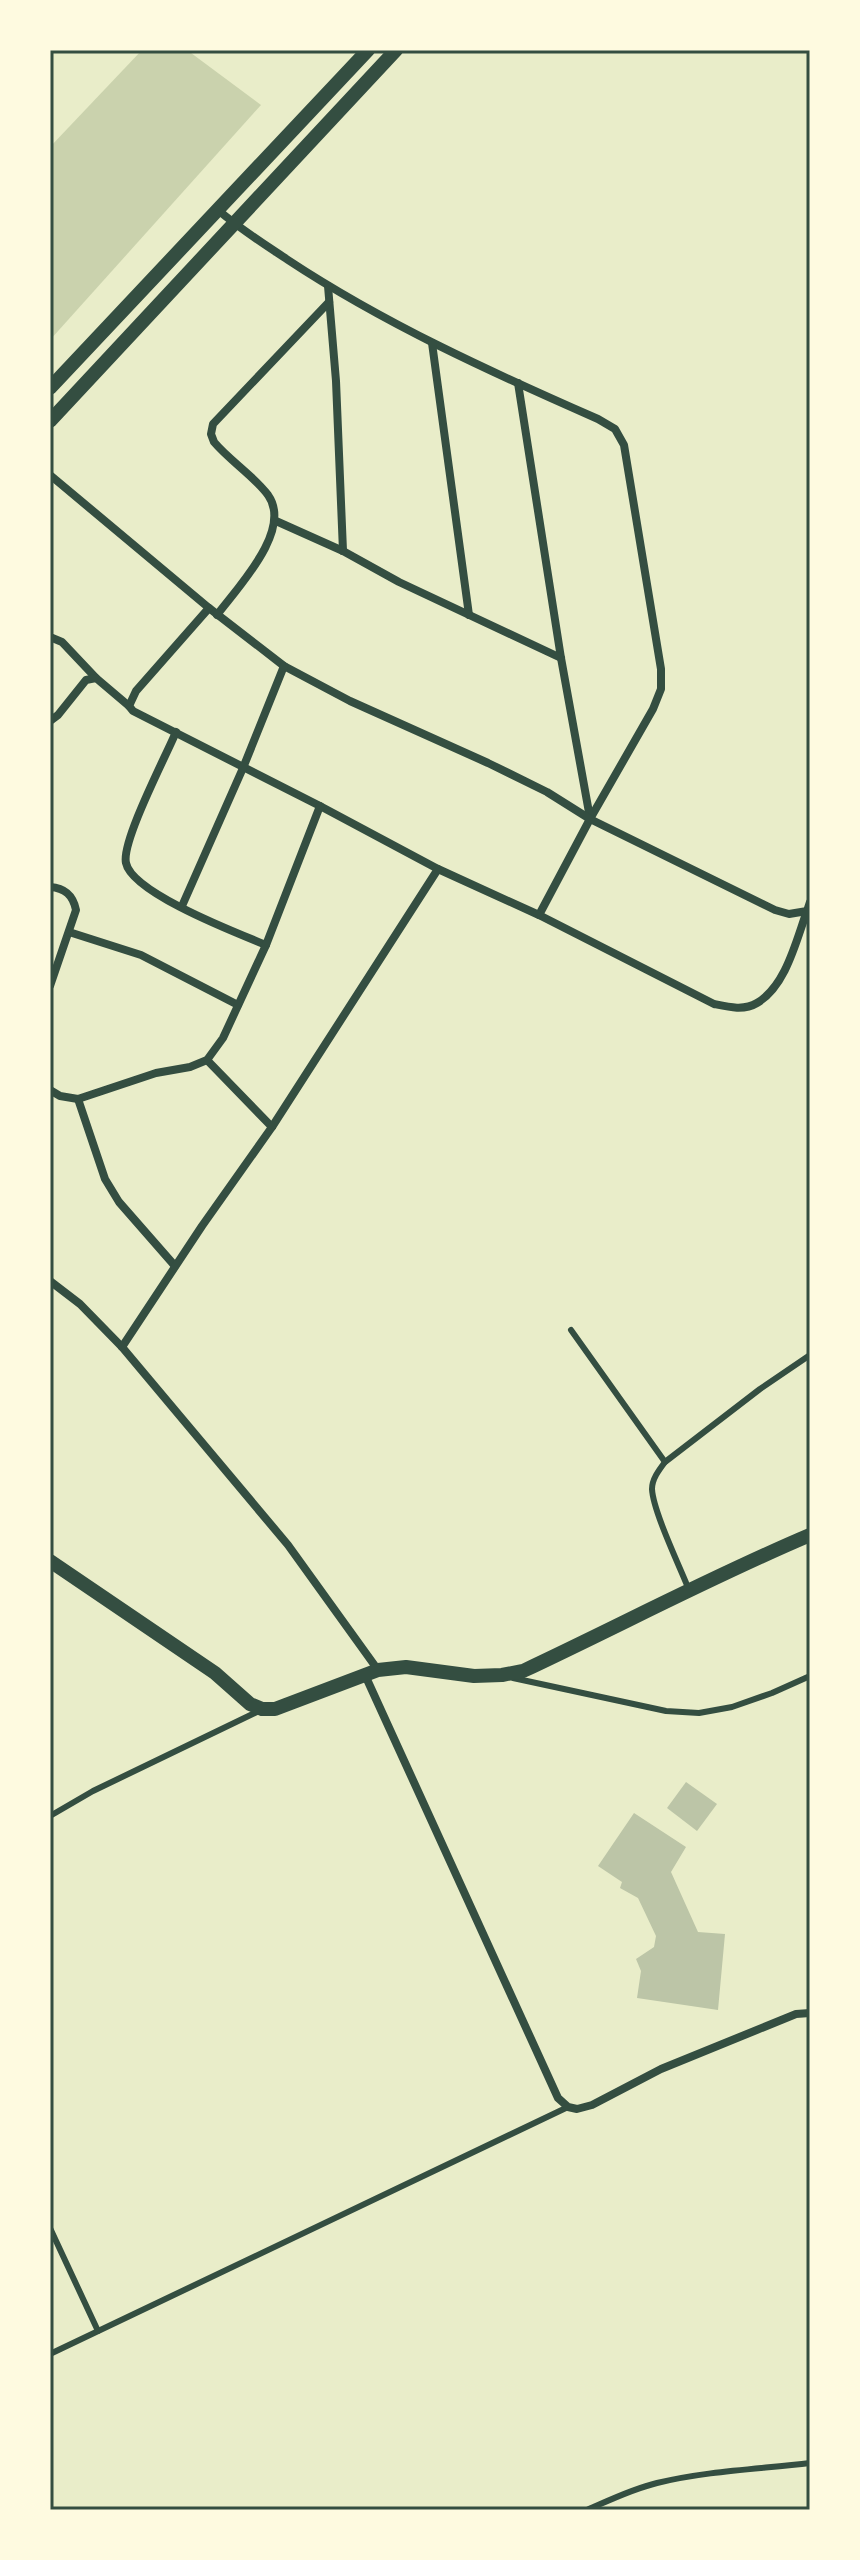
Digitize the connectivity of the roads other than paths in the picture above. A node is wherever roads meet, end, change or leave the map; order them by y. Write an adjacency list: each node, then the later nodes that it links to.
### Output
1 (368, 50): 3 (street)
2 (396, 50): 4 (street)
3 (218, 210): 4 (street); 9 (street)
4 (234, 224): 5 (street); 10 (street)
5 (328, 286): 6 (street); 7 (street)
6 (329, 302): 12 (street); 13 (street)
7 (432, 343): 8 (street); 16 (street)
8 (518, 383): 18 (street); 26 (street)
9 (50, 388)
10 (50, 421)
11 (50, 475): 14 (street)
12 (276, 521): 13 (street); 15 (street)
13 (343, 551): 16 (street)
14 (209, 608): 15 (street); 21 (street)
15 (217, 615): 19 (street)
16 (469, 615): 18 (street)
17 (50, 637): 20 (street)
18 (561, 658): 26 (street)
19 (284, 666): 24 (street); 26 (street)
20 (96, 678): 21 (street); 22 (street)
21 (129, 706): 23 (street)
22 (50, 721)
23 (176, 732): 24 (street); 29 (street)
24 (243, 768): 25 (street); 29 (street)
25 (320, 806): 27 (street); 33 (street)
26 (590, 819): 30 (street); 31 (street)
27 (438, 869): 31 (street); 39 (street)
28 (50, 887): 32 (street)
29 (182, 906): 33 (street)
30 (808, 906): 31 (street)
31 (539, 915)
32 (69, 932): 34 (street); 35 (street)
33 (266, 945): 35 (street)
34 (50, 986)
35 (238, 1005): 36 (street)
36 (207, 1060): 38 (street); 39 (street)
37 (50, 1090): 38 (street)
38 (78, 1099): 40 (street)
39 (272, 1127): 40 (street)
40 (175, 1266): 43 (street)
41 (50, 1281): 43 (street)
42 (571, 1330): 45 (lane)
43 (122, 1347): 49 (street)
44 (810, 1355): 45 (lane)
45 (665, 1462): 48 (lane)
46 (810, 1535): 48 (street)
47 (50, 1561): 52 (street)
48 (689, 1590): 50 (street)
49 (371, 1672): 50 (street); 52 (street); 55 (street)
50 (502, 1675): 51 (lane)
51 (810, 1676)
52 (262, 1709): 53 (lane)
53 (50, 1816)
54 (810, 2013): 55 (street)
55 (568, 2107): 57 (lane)
56 (50, 2228): 57 (lane)
57 (98, 2331): 58 (lane)
58 (50, 2354)
59 (810, 2463): 60 (lane)
60 (587, 2510)

